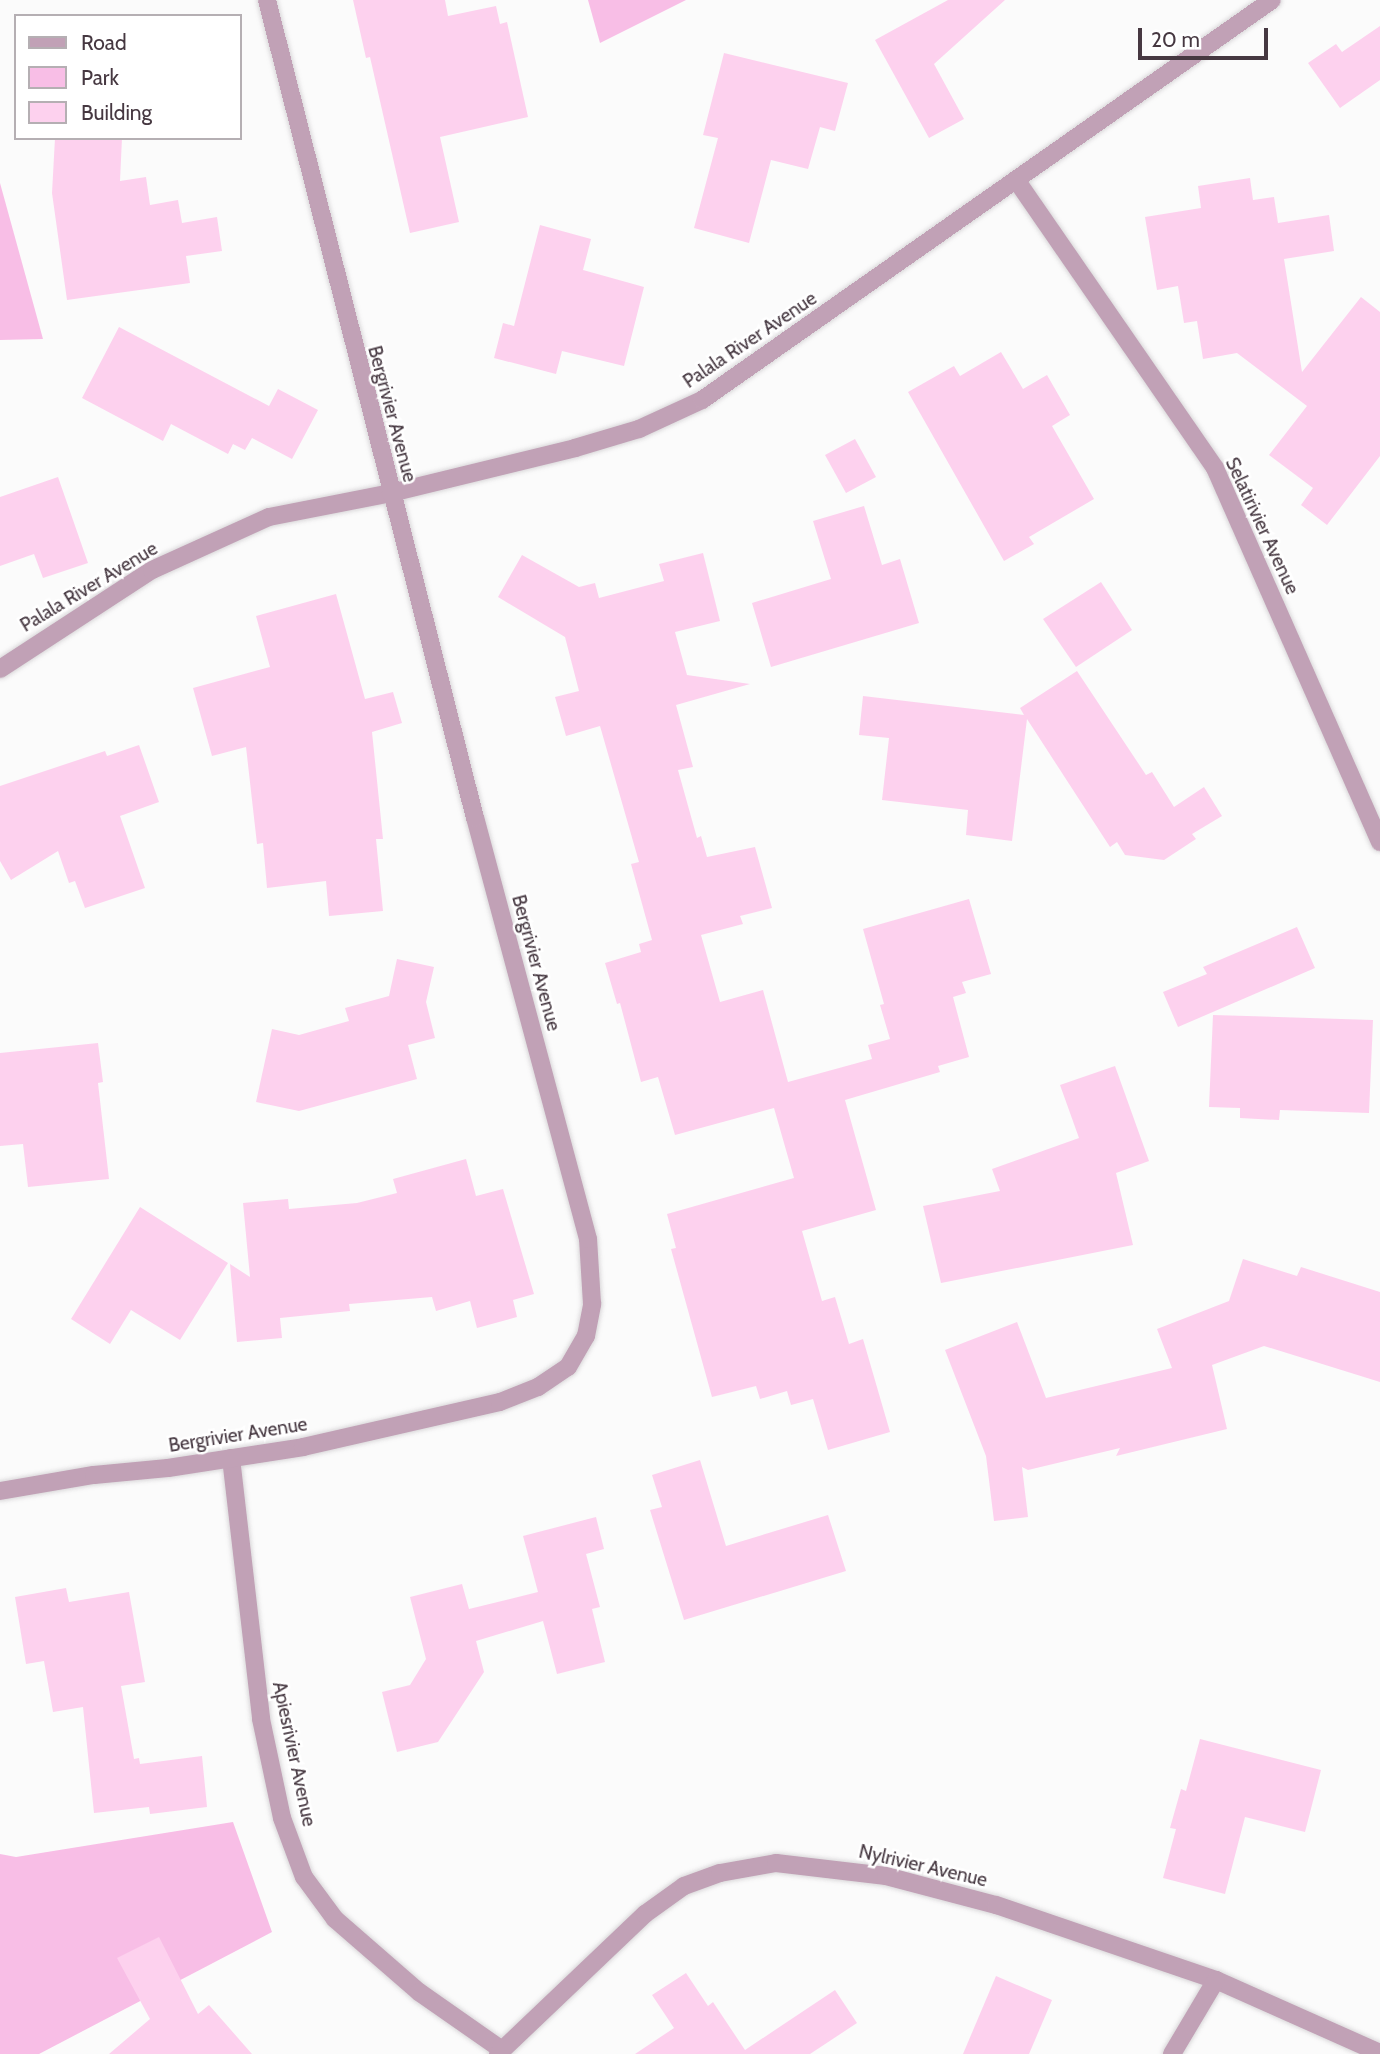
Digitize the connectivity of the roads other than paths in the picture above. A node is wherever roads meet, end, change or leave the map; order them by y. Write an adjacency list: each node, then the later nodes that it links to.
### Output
1 (267, 0): 4 (street, Bergrivier Avenue)
2 (1272, 0): 3 (street, Palala River Avenue)
3 (1017, 181): 4 (street, Palala River Avenue); 6 (street, Selatirivier Avenue)
4 (391, 494): 5 (street, Palala River Avenue); 7 (street, Bergrivier Avenue)
5 (0, 668)
6 (1380, 842)
7 (231, 1458): 8 (street, Bergrivier Avenue); 10 (street, Apiesrivier Avenue)
8 (0, 1491)
9 (1216, 1980): 10 (street, Nylrivier Avenue); 11 (street, Nylrivier Avenue); 12 (street)
10 (500, 2052)
11 (1380, 2053)
12 (1172, 2054)

